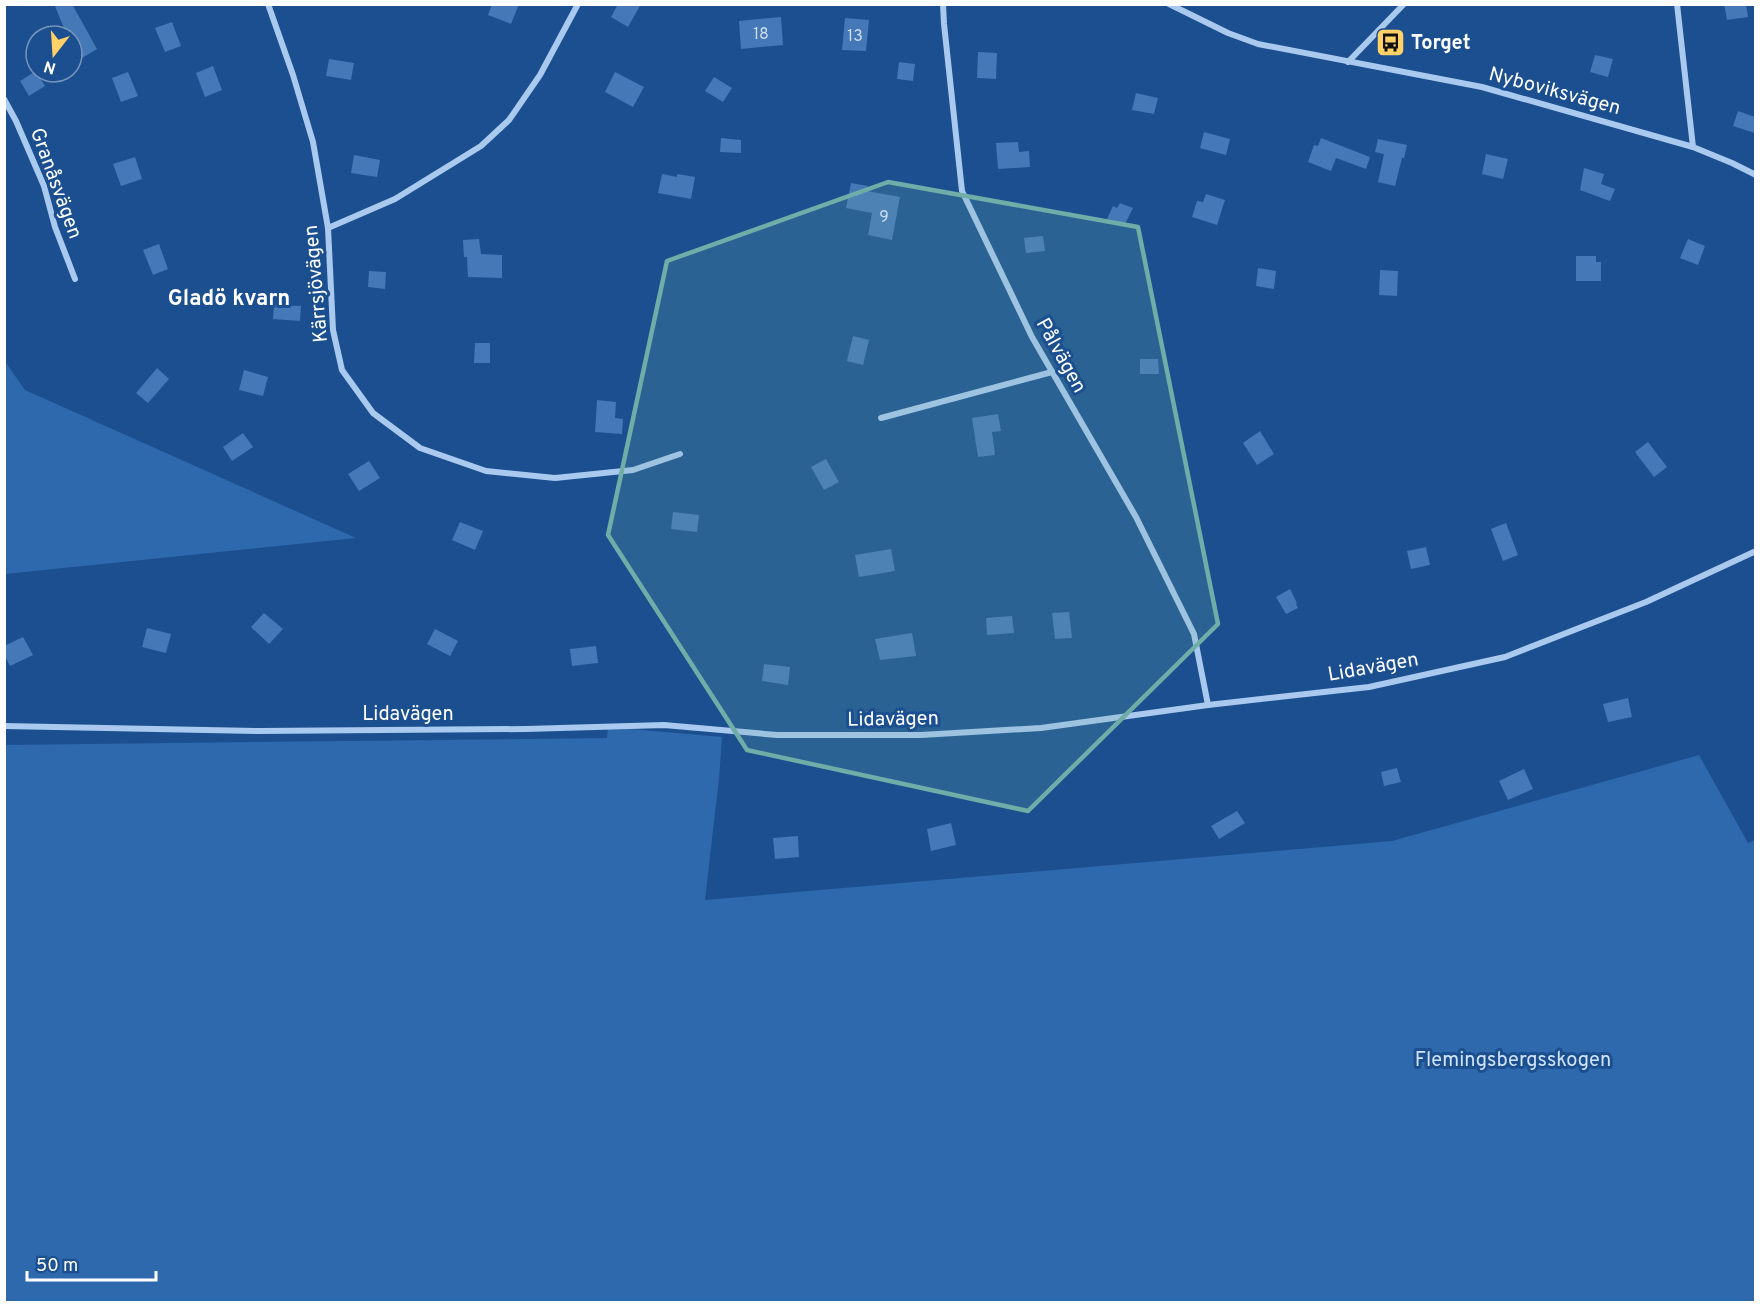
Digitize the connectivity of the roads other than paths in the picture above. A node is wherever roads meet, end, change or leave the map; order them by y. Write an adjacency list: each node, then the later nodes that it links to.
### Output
1 (268, 4): 11 (street, Kärrsjövägen)
2 (578, 4): 11 (street)
3 (944, 4): 13 (street, Pålvägen)
4 (1169, 4): 7 (street, Nyboviksvägen)
5 (1404, 4): 7 (street)
6 (1677, 4): 9 (street)
7 (1348, 62): 9 (street, Nyboviksvägen)
8 (4, 99): 12 (street, Granåsvägen)
9 (1693, 147): 10 (street, Nyboviksvägen)
10 (1755, 175)
11 (328, 228): 15 (street, Kärrsjövägen)
12 (75, 279)
13 (1052, 372): 14 (street); 17 (street, Pålvägen)
14 (881, 418)
15 (680, 454)
16 (1755, 551): 17 (street, Lidavägen)
17 (1208, 705): 18 (street, Lidavägen)
18 (4, 726)

